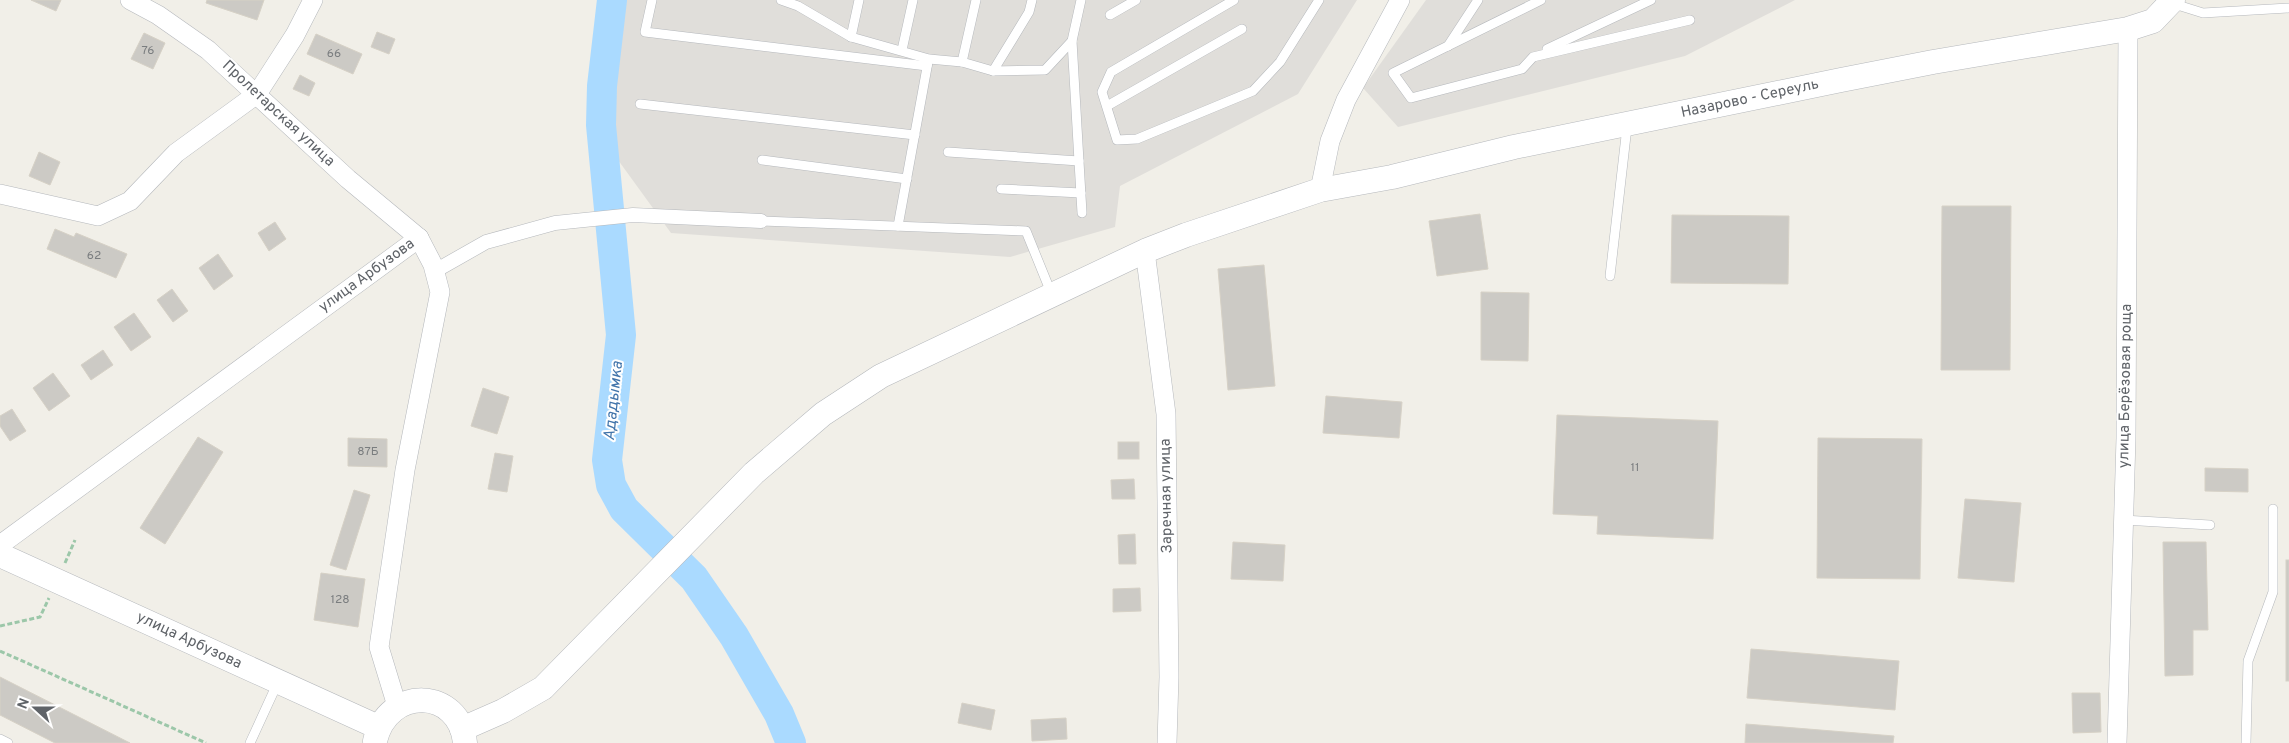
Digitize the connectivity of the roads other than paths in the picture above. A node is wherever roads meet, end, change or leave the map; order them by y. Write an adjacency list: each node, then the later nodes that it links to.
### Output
1 (130, 0): 32 (street, Пролетарская улица)
2 (313, 0): 32 (street)
3 (652, 0): 29 (lane)
4 (781, 0): 18 (lane)
5 (859, 0): 24 (lane)
6 (913, 0): 27 (lane)
7 (976, 0): 30 (lane)
8 (1032, 0): 31 (lane)
9 (1081, 0): 25 (lane)
10 (1136, 0): 20 (lane)
11 (1234, 0): 34 (lane)
12 (1319, 0): 34 (lane)
13 (1400, 0): 42 (street)
14 (1478, 0): 26 (lane)
15 (1651, 0): 28 (lane)
16 (1540, 1): 26 (lane)
17 (2172, 1): 19 (lane); 23 (street, Назарово - Сереуль)
18 (798, 3): 24 (lane)
19 (2289, 8)
20 (1110, 15)
21 (1690, 20): 28 (lane)
22 (1242, 29): 34 (lane)
23 (2128, 29): 35 (street, Назарово - Сереуль); 54 (street, улица Берёзовая роща)
24 (851, 37): 27 (lane)
25 (1072, 41): 31 (lane); 39 (lane)
26 (1448, 46): 28 (lane)
27 (902, 50): 29 (lane)
28 (1533, 57)
29 (928, 62): 30 (lane); 36 (lane)
30 (962, 62): 31 (lane)
31 (993, 70)
32 (257, 94): 44 (street); 48 (street, Пролетарская улица)
33 (640, 104): 36 (lane)
34 (1107, 106)
35 (1627, 124): 42 (street, Назарово - Сереуль); 51 (lane)
36 (915, 135): 40 (lane)
37 (948, 152): 39 (lane)
38 (762, 160): 40 (lane)
39 (1079, 161): 43 (lane)
40 (907, 180): 47 (lane)
41 (1001, 189): 43 (lane)
42 (1320, 190): 49 (street, Назарово - Сереуль)
43 (1081, 192): 45 (lane)
44 (0, 194)
45 (1082, 212)
46 (761, 221): 47 (lane); 50 (street)
47 (898, 226): 52 (lane)
48 (419, 238): 50 (street, улица Арбузова); 56 (street, улица Арбузова)
49 (1145, 251): 52 (street, Назарово - Сереуль); 65 (street, Заречная улица)
50 (435, 271): 59 (street, улица Арбузова)
51 (1610, 276)
52 (1052, 296): 61 (street, Назарово - Сереуль)
53 (2273, 509): 67 (lane)
54 (2123, 520): 55 (lane); 66 (street, улица Берёзовая роща)
55 (2210, 525)
56 (0, 545)
57 (0, 554): 58 (street, улица Арбузова)
58 (278, 682): 60 (street, улица Арбузова); 64 (lane)
59 (397, 706): 60 (street); 61 (street)
60 (376, 735)
61 (463, 736)
62 (0, 739): 63 (lane)
63 (8, 743)
64 (250, 743)
65 (1167, 743)
66 (2117, 743)
67 (2246, 743)

